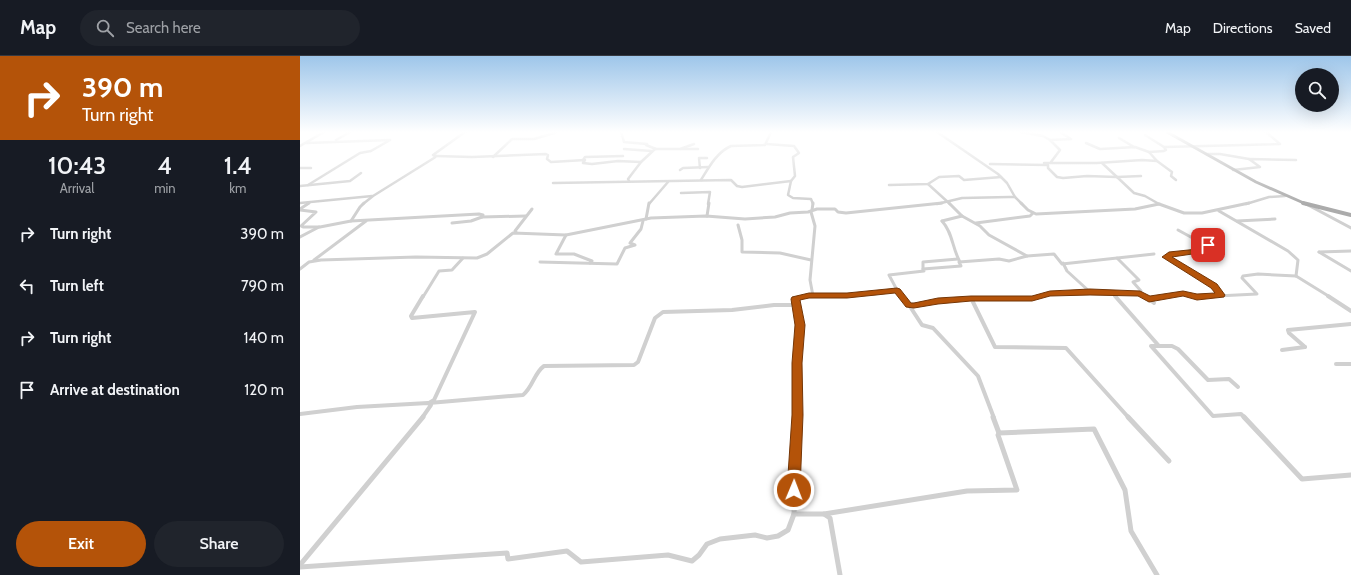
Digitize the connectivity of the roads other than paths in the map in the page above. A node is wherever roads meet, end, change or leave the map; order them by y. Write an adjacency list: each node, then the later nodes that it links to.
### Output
1 (355, 156): 43 (street)
2 (436, 156): 47 (street)
3 (449, 156): 15 (street)
4 (507, 156): 15 (street)
5 (548, 156): 18 (street)
6 (594, 156): 18 (street)
7 (647, 156): 21 (street)
8 (719, 156): 29 (street)
9 (795, 156): 39 (street)
10 (971, 156): 34 (street)
11 (1054, 156): 22 (street)
12 (1153, 156): 20 (street)
13 (1210, 156): 31 (main road)
14 (1233, 156): 17 (street)
15 (493, 157)
16 (707, 158): 28 (street)
17 (1249, 159): 19 (street); 31 (street)
18 (583, 160): 21 (street)
19 (1296, 160)
20 (1157, 161): 23 (street); 37 (street)
21 (641, 162): 38 (street)
22 (1051, 162): 23 (street); 25 (street)
23 (1102, 163): 35 (street)
24 (990, 164): 25 (street)
25 (1041, 165): 35 (street)
26 (300, 168): 27 (street)
27 (311, 168)
28 (700, 168): 29 (street); 30 (street)
29 (708, 168): 36 (street)
30 (680, 170)
31 (1233, 170): 48 (main road)
32 (361, 173): 43 (street)
33 (1141, 176): 35 (street)
34 (1001, 177): 42 (street); 49 (street)
35 (1117, 177): 53 (street)
36 (702, 180): 39 (street); 40 (street)
37 (1176, 180)
38 (629, 181): 40 (street); 41 (street)
39 (791, 181): 57 (street)
40 (668, 182): 66 (street)
41 (554, 183)
42 (928, 184): 44 (street); 50 (street)
43 (308, 185): 45 (street)
44 (889, 185)
45 (300, 186)
46 (681, 193): 62 (street)
47 (373, 196): 52 (street); 67 (street)
48 (1285, 196): 54 (main road); 58 (street)
49 (1015, 197): 50 (street); 59 (street)
50 (947, 202): 57 (street); 63 (street)
51 (300, 203): 52 (street)
52 (310, 203): 55 (street)
53 (1158, 204): 58 (street); 59 (street)
54 (1305, 204): 60 (main road); 74 (street)
55 (300, 209): 73 (street)
56 (532, 209): 61 (street)
57 (812, 211): 62 (street); 84 (street)
58 (1219, 211): 69 (street)
59 (1033, 213): 71 (street)
60 (1351, 215)
61 (526, 216): 64 (street); 76 (street)
62 (707, 216): 66 (street)
63 (962, 216): 71 (street); 85 (street)
64 (482, 217): 68 (street); 70 (street)
65 (1275, 219): 69 (street)
66 (645, 220): 77 (street); 89 (street)
67 (351, 221): 68 (street); 73 (street)
68 (366, 221): 86 (street)
69 (1236, 221): 93 (street)
70 (452, 223)
71 (974, 223): 81 (street)
72 (738, 225): 84 (street)
73 (320, 227): 78 (street)
74 (1351, 228)
75 (1178, 230): 98 (street)
76 (519, 232): 77 (street); 82 (street)
77 (566, 235): 89 (street)
78 (300, 237)
79 (1351, 251): 92 (street)
80 (1154, 254): 83 (street)
81 (1027, 256): 85 (street); 88 (street)
82 (463, 258): 86 (street); 112 (street)
83 (1117, 258): 88 (street); 97 (street)
84 (811, 260): 99 (street)
85 (959, 260): 91 (street); 91 (street)
86 (313, 261): 90 (street)
87 (540, 262): 89 (street)
88 (1063, 263): 95 (street)
89 (590, 264)
90 (300, 269)
91 (923, 269): 94 (street)
92 (1351, 271)
93 (1296, 276): 98 (street); 105 (street)
94 (897, 290): 99 (street); 104 (street)
95 (1090, 292): 96 (street); 100 (street)
96 (1112, 293): 97 (street); 107 (street)
97 (1140, 293): 101 (street)
98 (1221, 295): 101 (street)
99 (813, 296): 103 (street)
100 (971, 298): 104 (street); 115 (street)
101 (1149, 299): 102 (street)
102 (1154, 303)
103 (796, 305): 112 (street); 117 (street)
104 (909, 305): 114 (street)
105 (1351, 311)
106 (1351, 324): 108 (street)
107 (1159, 346): 111 (street); 116 (street)
108 (1282, 350)
109 (1336, 364): 110 (street)
110 (1351, 364)
111 (1238, 387)
112 (429, 404): 113 (street); 119 (street)
113 (300, 414)
114 (999, 432): 118 (street); 121 (street)
115 (1169, 461)
116 (1351, 475)
117 (794, 514): 118 (street); 119 (street)
118 (824, 514): 120 (street)
119 (300, 566)
120 (840, 575)
121 (1157, 575)

